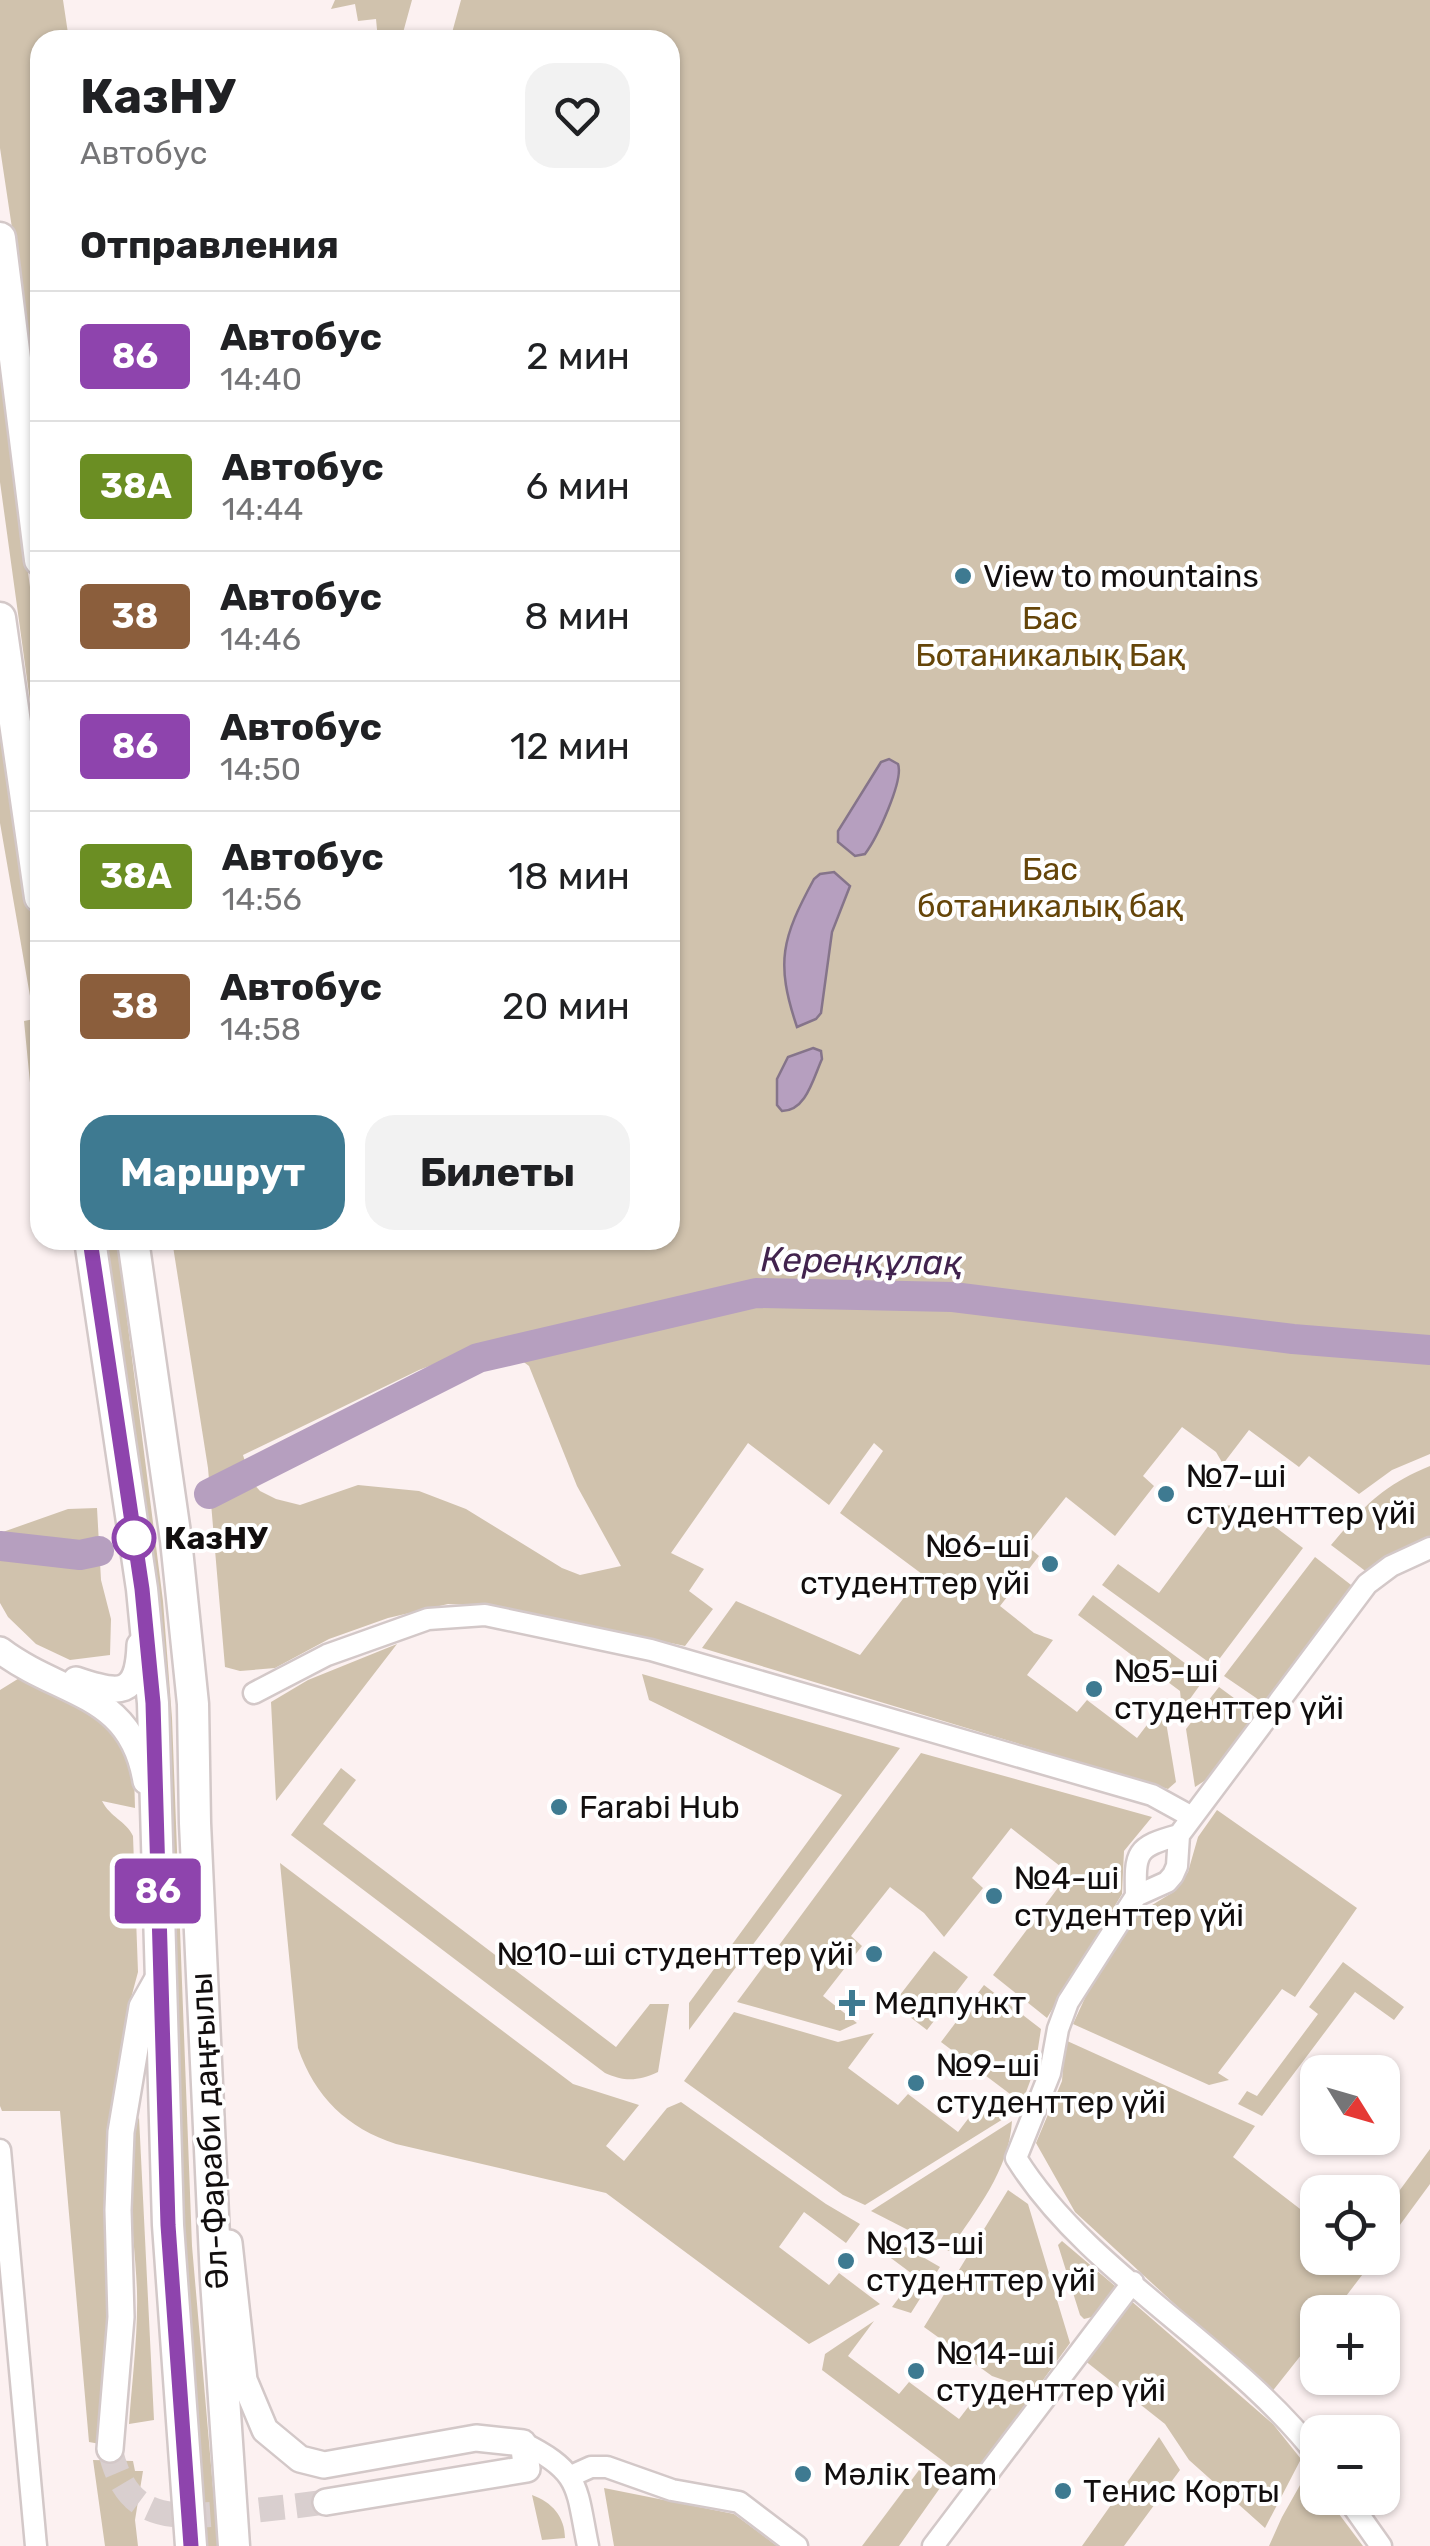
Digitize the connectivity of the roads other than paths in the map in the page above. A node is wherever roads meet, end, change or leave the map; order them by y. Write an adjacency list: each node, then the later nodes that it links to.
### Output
1 (0, 238): 2 (main road)
2 (30, 480)
3 (0, 618): 4 (main road)
4 (30, 827)
5 (91, 1250): 8 (main road, Әл-Фараби даңғылы)
6 (134, 1250): 16 (main road, Әл-Фараби даңғылы)
7 (1430, 1548): 11 (street)
8 (142, 1589): 9 (street); 13 (main road, Әл-Фараби даңғылы)
9 (8, 1667): 13 (street)
10 (254, 1693): 11 (street)
11 (1192, 1816): 12 (street)
12 (1179, 1835): 14 (street); 14 (street)
13 (156, 1840): 15 (main road, Әл-Фараби даңғылы)
14 (1136, 1896): 18 (street)
15 (160, 1975): 21 (street); 28 (main road, Әл-Фараби даңғылы)
16 (205, 2053): 20 (street); 29 (main road, Әл-Фараби даңғылы)
17 (0, 2150): 27 (street)
18 (1133, 2282): 19 (street); 31 (street)
19 (1300, 2436)
20 (524, 2444): 22 (street); 23 (street)
21 (110, 2449)
22 (527, 2470): 24 (street); 26 (street)
23 (571, 2476): 26 (street); 30 (street)
24 (326, 2502)
25 (1359, 2515): 32 (street)
26 (586, 2536)
27 (36, 2546)
28 (191, 2546)
29 (234, 2546)
30 (797, 2546)
31 (933, 2546)
32 (1382, 2546)

